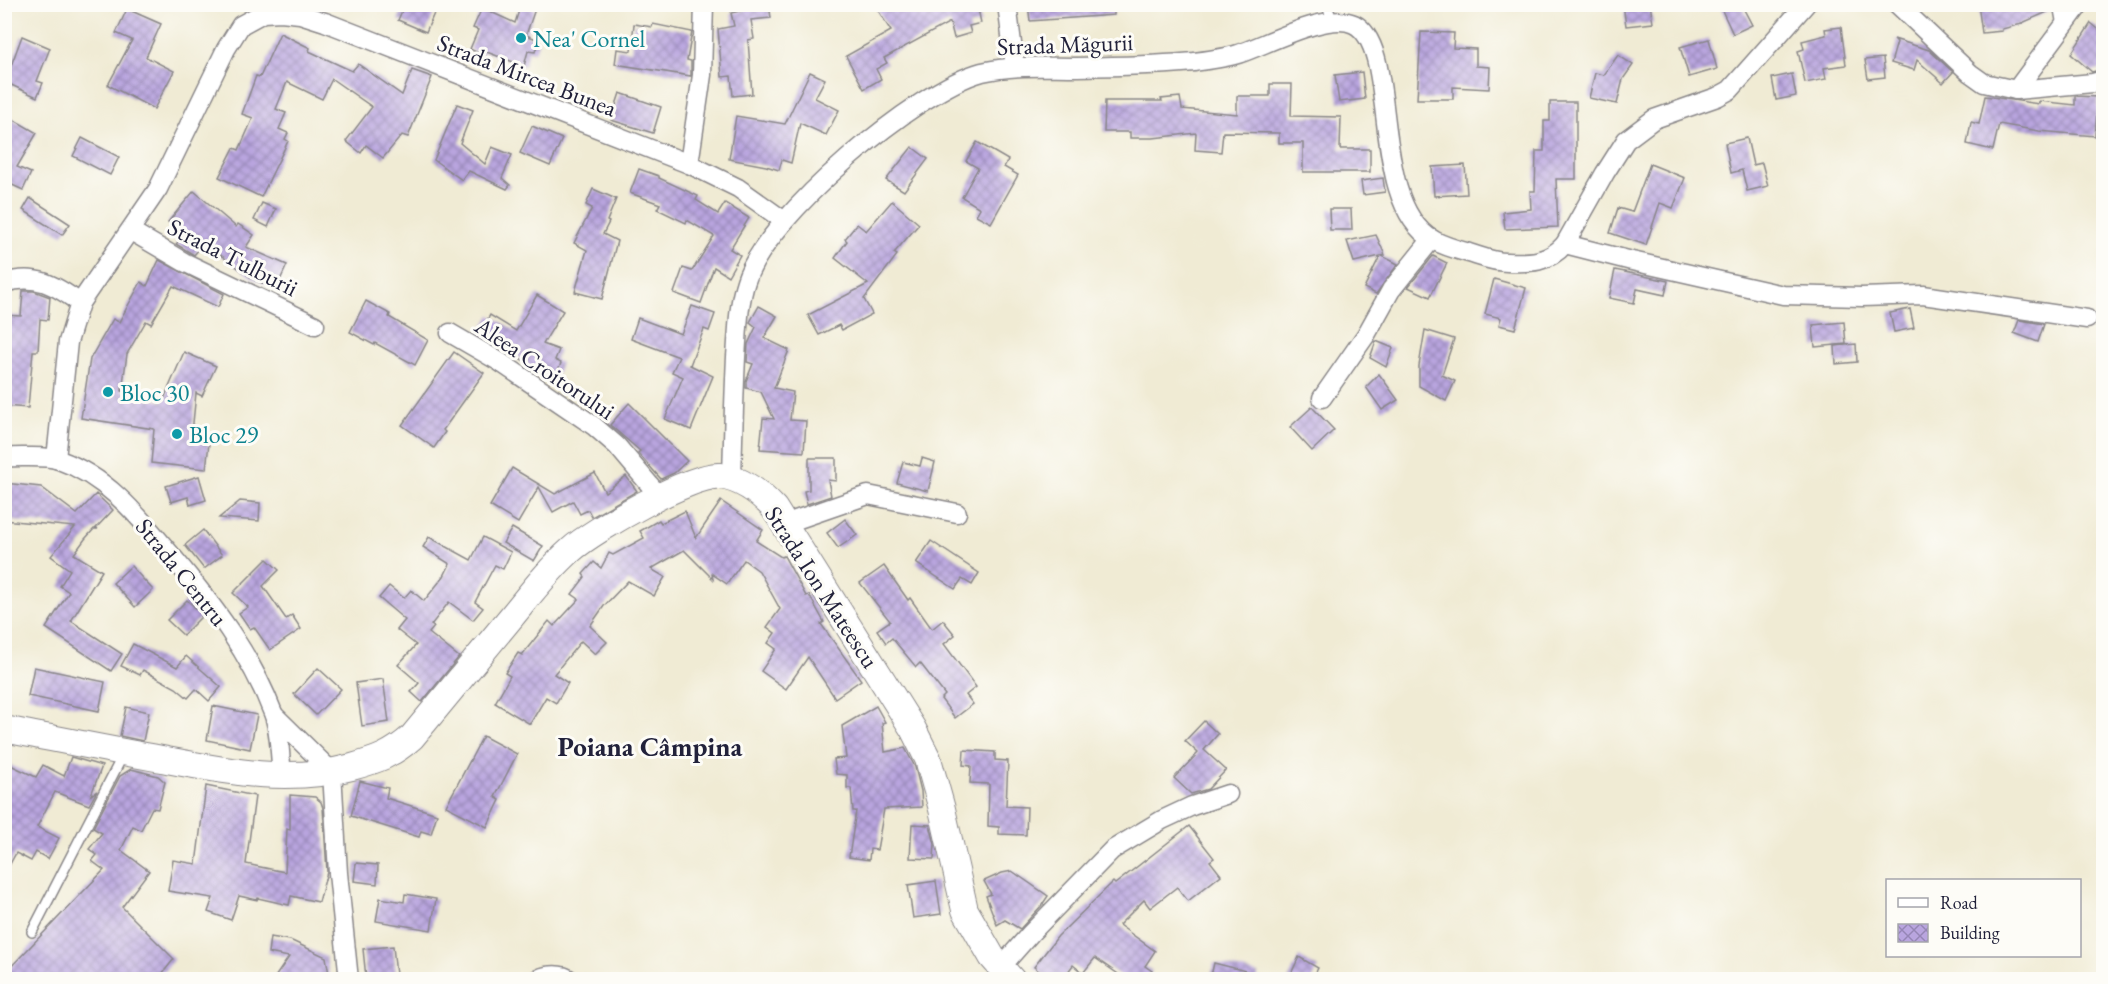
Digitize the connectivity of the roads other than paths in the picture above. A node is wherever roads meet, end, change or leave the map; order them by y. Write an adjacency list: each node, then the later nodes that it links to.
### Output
1 (704, 4): 12 (street)
2 (1007, 4): 9 (street)
3 (1806, 4): 16 (street, Strada Măgurii)
4 (1897, 4): 11 (street)
5 (2058, 4): 8 (lane)
6 (2080, 4): 8 (street)
7 (1330, 13): 9 (street, Strada Măgurii); 15 (street, Strada Măgurii)
8 (2062, 27): 11 (street)
9 (1015, 67): 13 (street, Strada Măgurii)
10 (2103, 80): 11 (street)
11 (2016, 90)
12 (689, 164): 13 (street, Strada Mircea Bunea); 14 (street, Strada Mircea Bunea)
13 (783, 220): 25 (street, Strada Măgurii)
14 (130, 231): 18 (street, Strada Mircea Bunea); 20 (street, Strada Tulburii)
15 (1432, 239): 16 (street, Strada Măgurii); 22 (street)
16 (1565, 244): 19 (street)
17 (4, 283): 18 (street)
18 (80, 303): 24 (street)
19 (2087, 319)
20 (315, 325)
21 (450, 333): 26 (street, Aleea Croitorului)
22 (1322, 398)
23 (4, 458): 24 (street, Strada Centru)
24 (56, 459): 29 (street, Strada Centru)
25 (732, 479): 26 (main road, Strada Ion Mateescu); 28 (main road, Strada Ion Mateescu)
26 (660, 497): 32 (main road, Strada Ion Mateescu)
27 (957, 513): 28 (street)
28 (784, 524): 36 (main road, Strada Ion Mateescu)
29 (274, 715): 32 (street); 33 (street)
30 (4, 729): 31 (main road)
31 (124, 753): 33 (main road); 35 (lane)
32 (332, 772): 33 (main road); 37 (street)
33 (282, 776)
34 (1228, 794): 36 (street)
35 (32, 932)
36 (1006, 974)
37 (349, 980)
38 (531, 980): 39 (lane)
39 (578, 980)

